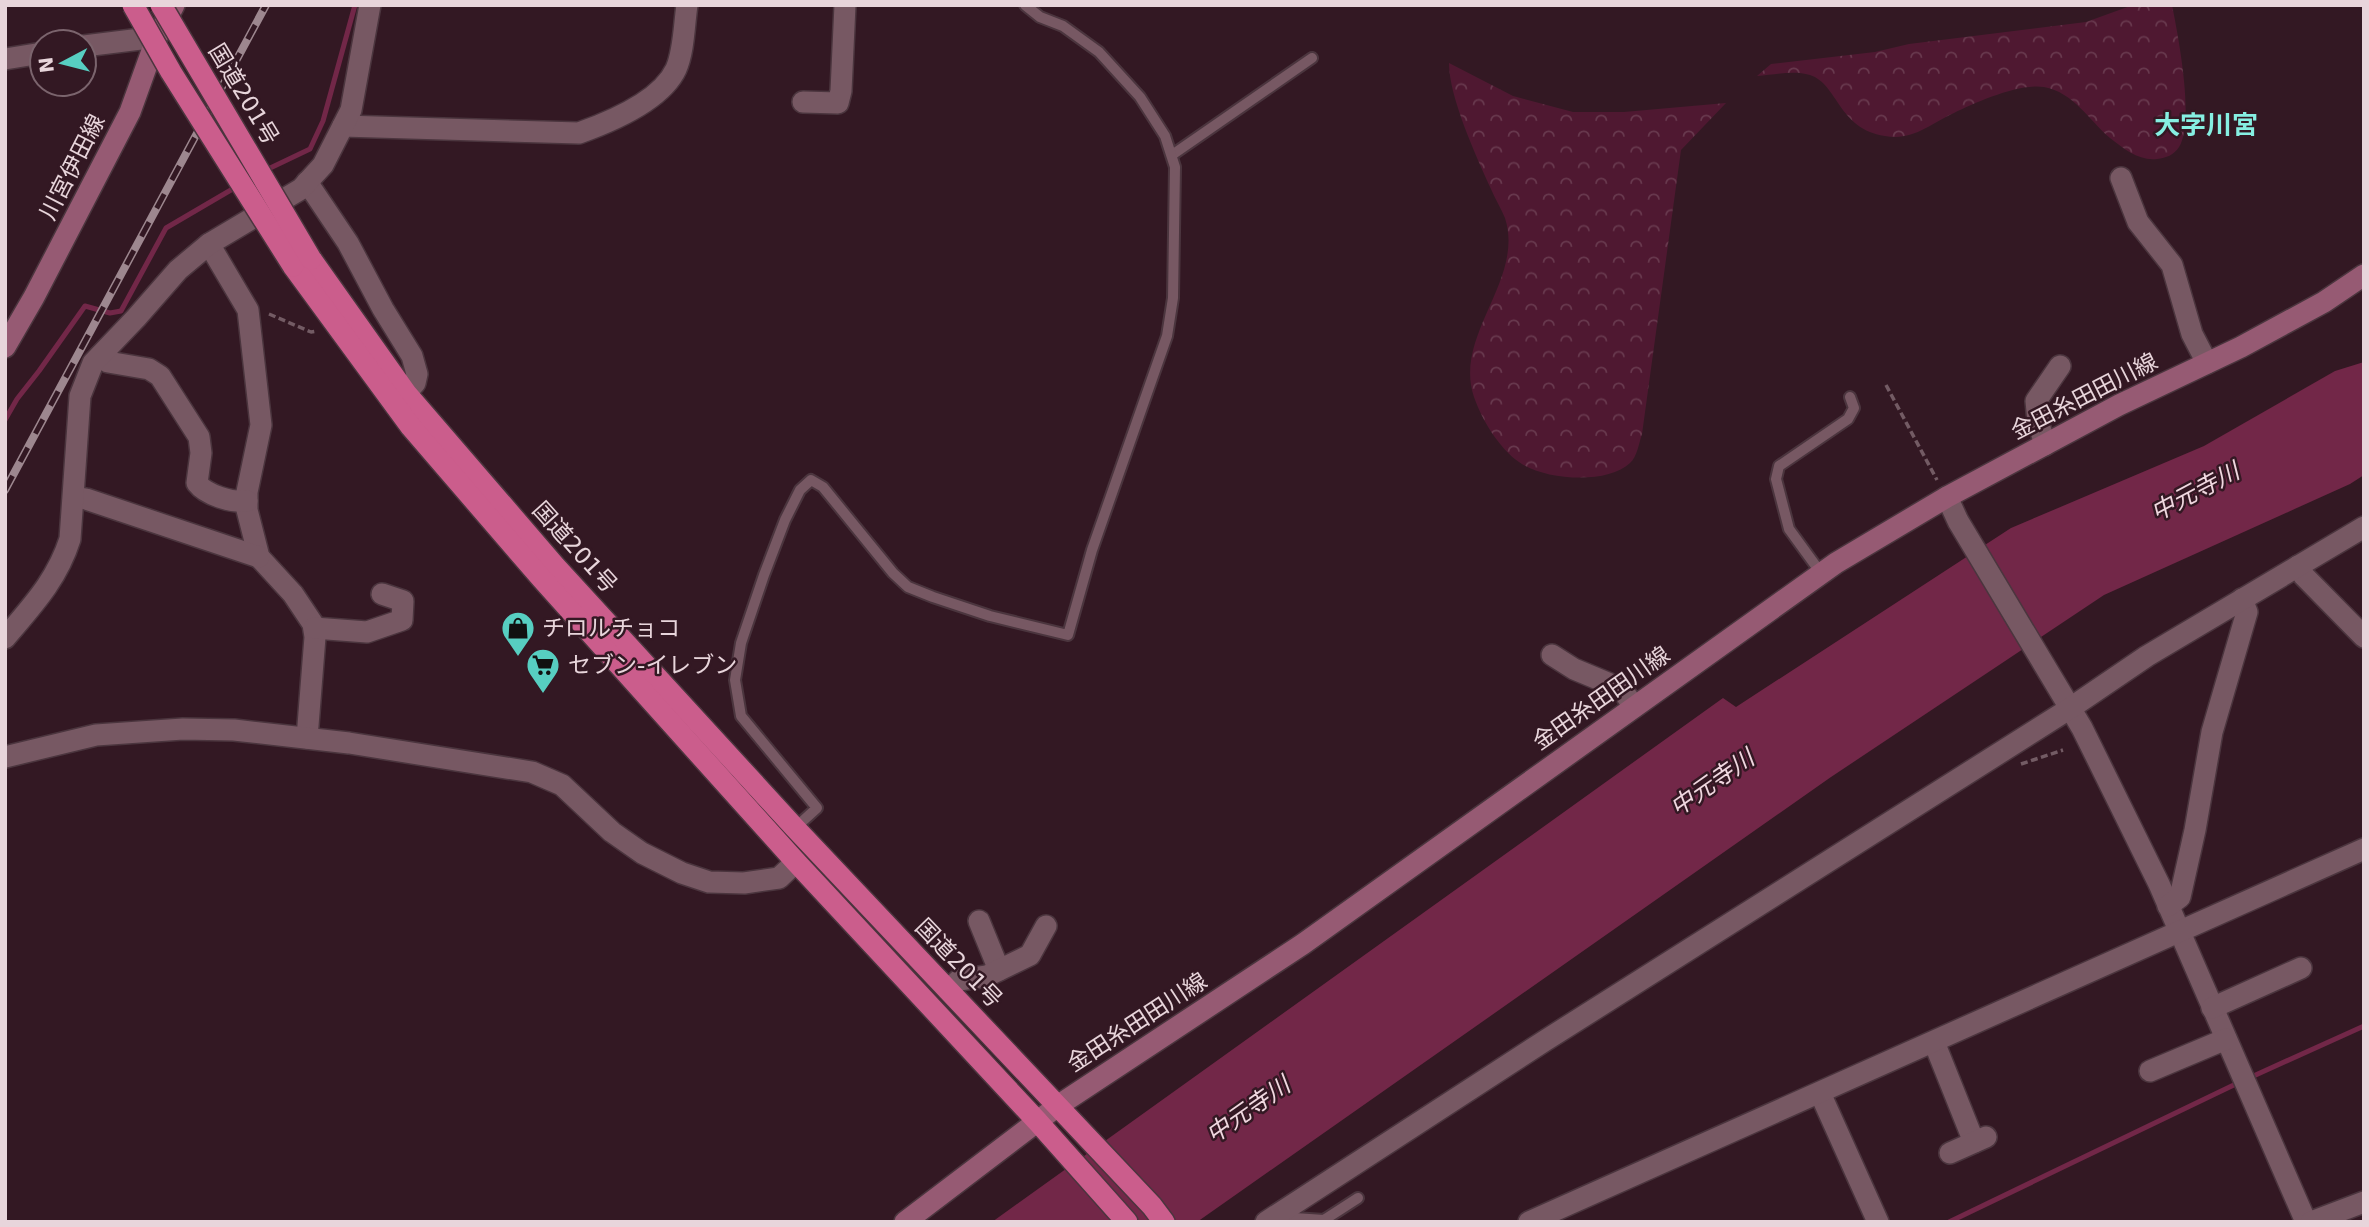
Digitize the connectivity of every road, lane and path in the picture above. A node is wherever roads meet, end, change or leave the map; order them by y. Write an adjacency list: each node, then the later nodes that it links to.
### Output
1 (133, 5): 19 (highway, 国道201号, bridge)
2 (161, 5): 19 (highway, 国道201号, bridge)
3 (174, 5): 8 (main road, 川宮伊田線)
4 (369, 5): 14 (street)
5 (687, 5): 14 (street)
6 (845, 5): 13 (street)
7 (1025, 5): 15 (lane)
8 (157, 37): 9 (street); 23 (main road, 川宮伊田線)
9 (98, 44)
10 (28, 56): 12 (street)
11 (1312, 58): 15 (lane)
12 (5, 60)
13 (803, 102)
14 (343, 126): 17 (street)
15 (1171, 155): 48 (lane)
16 (2121, 178): 25 (street)
17 (307, 182): 18 (street); 28 (street)
18 (209, 244): 21 (street); 24 (street)
19 (302, 262): 22 (highway, 国道201号); 28 (highway, 国道201号)
20 (2364, 275): 25 (main road, 金田糸田田川線)
21 (244, 304): 22 (path); 33 (street)
22 (340, 330): 50 (highway, 国道201号)
23 (5, 347)
24 (100, 356): 31 (street); 33 (street)
25 (2207, 363): 30 (main road, 金田糸田田川線)
26 (2060, 366): 30 (street)
27 (1886, 386): 32 (path)
28 (406, 394): 48 (highway, 国道201号)
29 (1850, 397): 37 (lane)
30 (2045, 445): 32 (main road, 金田糸田田川線)
31 (74, 497): 35 (street); 42 (street)
32 (1947, 497): 37 (main road, 金田糸田田川線); 44 (street)
33 (247, 501): 35 (street)
34 (2364, 527): 36 (street)
35 (259, 557): 40 (street)
36 (2298, 566): 39 (street); 41 (street)
37 (1821, 573): 45 (main road, 金田糸田田川線)
38 (382, 594): 40 (street)
39 (2242, 599): 44 (street); 51 (street)
40 (314, 628): 46 (street)
41 (2364, 637)
42 (5, 638)
43 (1552, 655): 45 (street)
44 (2065, 702): 51 (street); 68 (street)
45 (1634, 707): 63 (main road, 金田糸田田川線)
46 (307, 738): 47 (street); 50 (street)
47 (5, 757)
48 (795, 828): 57 (highway, 国道201号)
49 (2364, 849): 54 (street)
50 (796, 863): 64 (highway, 国道201号)
51 (2168, 906): 54 (street)
52 (979, 921): 56 (street)
53 (1046, 926): 56 (street)
54 (2179, 932): 58 (street); 60 (street)
55 (2301, 968): 58 (street)
56 (999, 970): 57 (street)
57 (948, 990): 63 (highway, 国道201号)
58 (2212, 1008): 59 (street)
59 (2226, 1039): 61 (street); 74 (street)
60 (1934, 1042): 62 (street); 65 (street)
61 (2150, 1071)
62 (1820, 1093): 72 (street); 73 (street)
63 (1059, 1105): 64 (main road, 金田糸田田川線); 71 (highway, 国道201号)
64 (1038, 1122): 69 (main road, 金田糸田田川線); 70 (highway, 国道201号)
65 (1950, 1153)
66 (1358, 1198): 68 (lane)
67 (2364, 1202): 74 (street)
68 (1270, 1219)
69 (905, 1222)
70 (1127, 1222)
71 (1164, 1222)
72 (1529, 1222)
73 (1878, 1222)
74 (2309, 1222)

